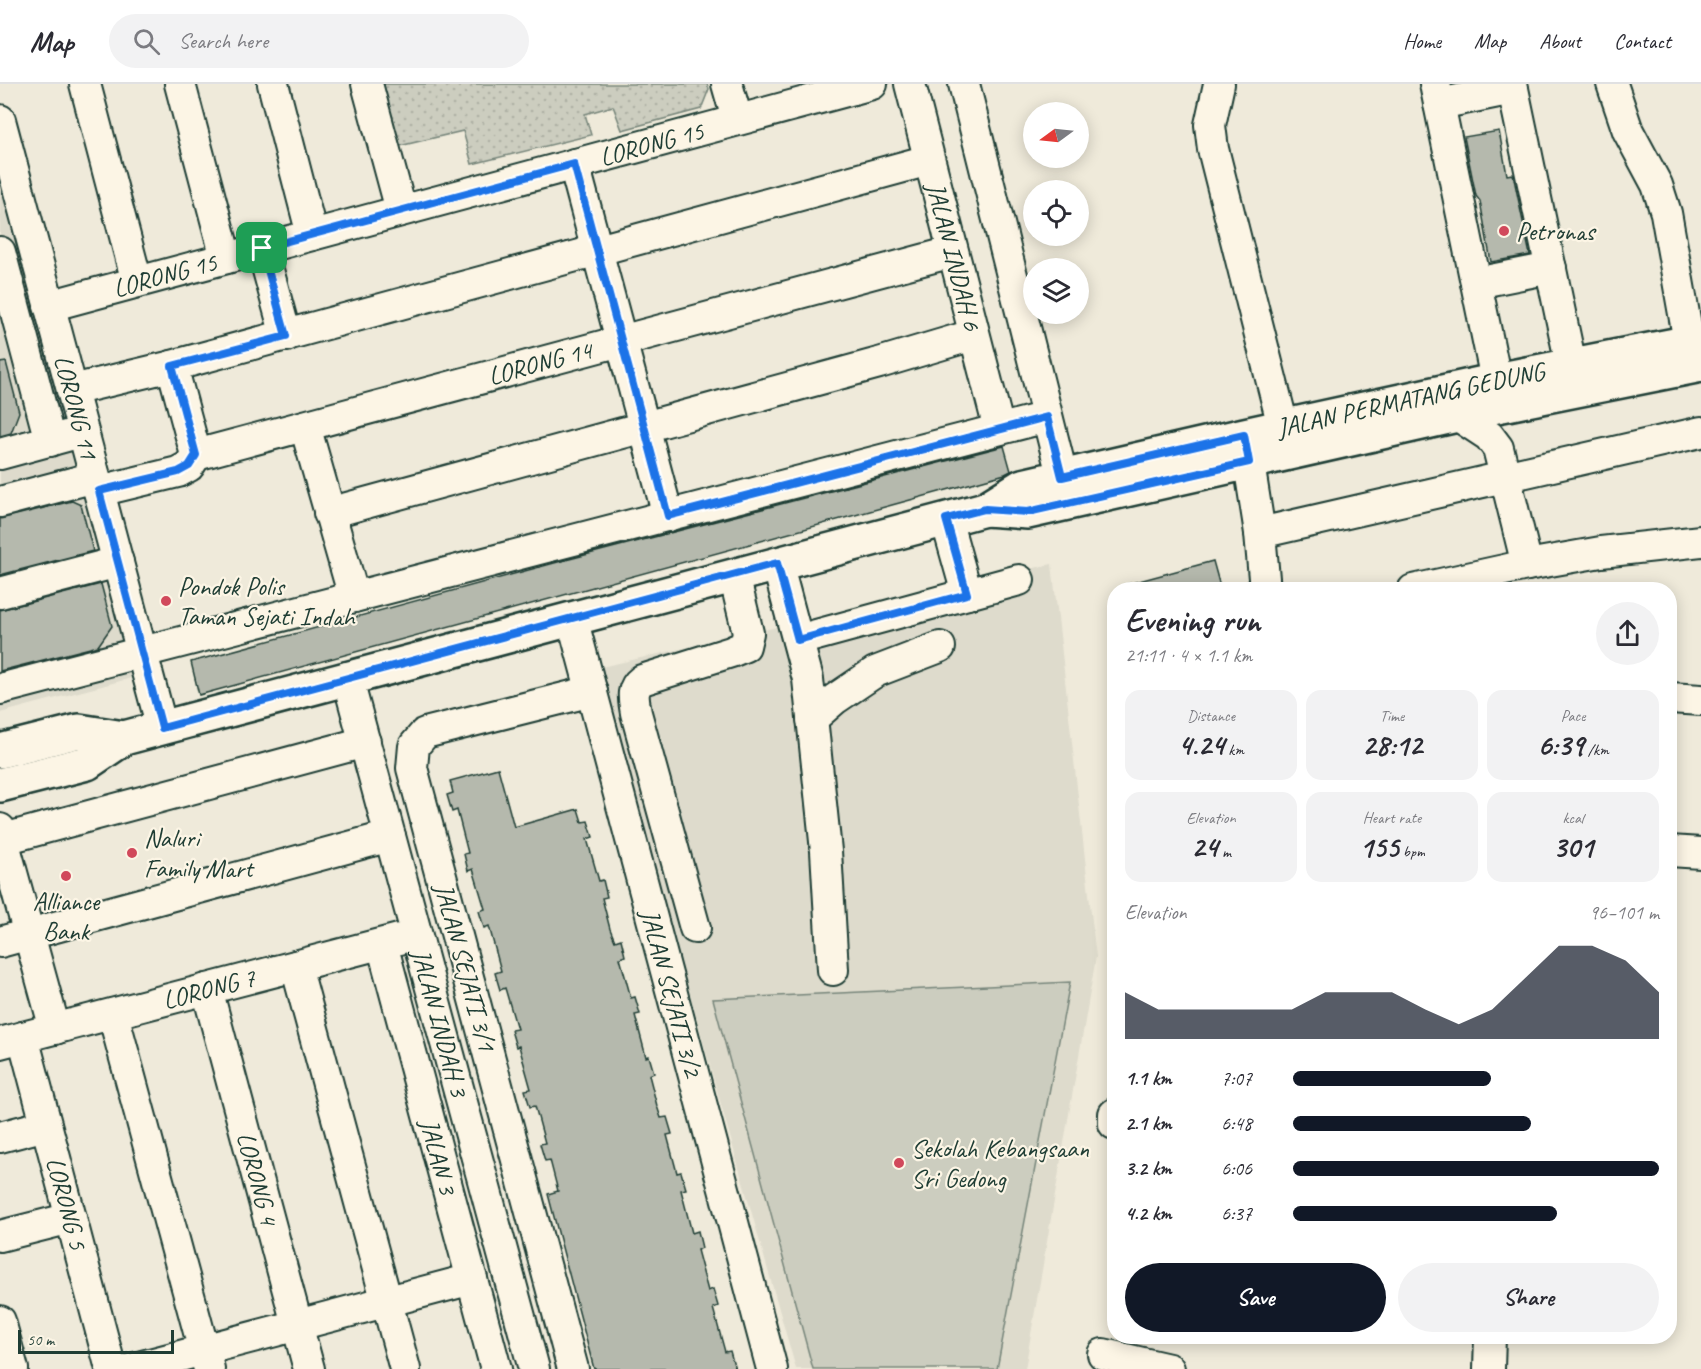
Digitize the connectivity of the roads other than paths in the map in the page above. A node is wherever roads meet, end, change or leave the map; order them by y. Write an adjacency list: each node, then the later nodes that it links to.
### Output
1 (85, 84): 26 (street)
2 (180, 84): 24 (street)
3 (273, 84): 19 (street)
4 (366, 84): 18 (street)
5 (727, 84): 14 (street)
6 (872, 84): 12 (street, LORONG 15)
7 (910, 84): 16 (street, JALAN INDAH 6)
8 (964, 84): 38 (street)
9 (1219, 84): 40 (street)
10 (1612, 84): 32 (street)
11 (1513, 86): 13 (street); 25 (street)
12 (824, 90): 14 (street, LORONG 15)
13 (1437, 94): 27 (street)
14 (736, 119): 17 (street, LORONG 15)
15 (0, 120): 28 (street, LORONG 11)
16 (929, 160): 21 (street); 23 (street, JALAN INDAH 6)
17 (574, 164): 18 (street, LORONG 15); 21 (street)
18 (401, 210): 19 (street, LORONG 15)
19 (312, 235): 20 (street, LORONG 15)
20 (262, 248): 24 (street, LORONG 15); 30 (street)
21 (597, 251): 30 (street); 31 (street)
22 (0, 252): 45 (street)
23 (952, 252): 29 (street, JALAN INDAH 6); 31 (street, LORONG 14)
24 (226, 258): 26 (street, LORONG 15)
25 (1551, 268): 27 (street); 33 (street)
26 (137, 282): 28 (street, LORONG 15)
27 (1476, 284): 35 (street)
28 (50, 306): 36 (street, LORONG 11)
29 (973, 335): 41 (street); 42 (street, JALAN INDAH 6)
30 (286, 336): 34 (street)
31 (622, 341): 39 (street, LORONG 14); 41 (street)
32 (1697, 349): 33 (main road, JALAN PERMATANG GEDUNG); 37 (main road, JALAN PERMATANG GEDUNG)
33 (1571, 365): 35 (main road, JALAN PERMATANG GEDUNG)
34 (172, 366): 36 (street); 48 (street)
35 (1496, 380): 40 (main road, JALAN PERMATANG GEDUNG)
36 (72, 390): 43 (street, LORONG 11)
37 (1457, 415): 46 (main road, JALAN PERMATANG GEDUNG); 49 (street)
38 (1047, 417): 42 (street); 51 (street)
39 (305, 426): 48 (street, LORONG 14); 53 (street)
40 (1283, 426): 46 (main road, JALAN PERMATANG GEDUNG)
41 (644, 427): 53 (street); 54 (street)
42 (999, 429): 54 (street)
43 (83, 432): 45 (street); 50 (street, LORONG 11)
44 (1701, 432): 49 (street)
45 (50, 441): 47 (street)
46 (1246, 448): 51 (main road, JALAN PERMATANG GEDUNG); 56 (street)
47 (0, 454)
48 (196, 455): 50 (street)
49 (1506, 476): 56 (street); 60 (street)
50 (97, 484): 52 (street); 58 (street, LORONG 11)
51 (1066, 490): 55 (main road, JALAN PERMATANG GEDUNG)
52 (0, 502)
53 (329, 513): 67 (street)
54 (668, 516): 67 (street)
55 (946, 519): 59 (main road, JALAN PERMATANG GEDUNG); 66 (street)
56 (1260, 533): 63 (street)
57 (1701, 541): 60 (street)
58 (118, 562): 65 (street); 71 (street, LORONG 11)
59 (777, 563): 61 (main road, JALAN PERMATANG GEDUNG); 69 (street)
60 (1527, 565): 64 (street)
61 (734, 575): 68 (main road, JALAN PERMATANG GEDUNG); 87 (street)
62 (1019, 580): 66 (street)
63 (1264, 582)
64 (1449, 582)
65 (0, 593)
66 (967, 594): 69 (street)
67 (354, 597): 71 (street)
68 (572, 618): 72 (main road, JALAN PERMATANG GEDUNG); 74 (street, JALAN SEJATI 3/2)
69 (798, 640): 77 (street)
70 (940, 647): 77 (street)
71 (142, 651): 73 (street); 78 (street, LORONG 11)
72 (347, 677): 78 (main road, JALAN PERMATANG GEDUNG); 80 (street, JALAN INDAH 3)
73 (0, 689)
74 (592, 691): 116 (street, JALAN SEJATI 3/1); 117 (street, JALAN SEJATI 3/2)
75 (1677, 698): 76 (street)
76 (1701, 700)
77 (812, 719): 93 (street)
78 (162, 728): 79 (main road, JALAN PERMATANG GEDUNG)
79 (124, 738): 81 (main road, JALAN PERMATANG GEDUNG); 82 (main road, JALAN PERMATANG GEDUNG)
80 (365, 742): 83 (street); 84 (street, JALAN INDAH 3)
81 (0, 751)
82 (0, 785)
83 (1, 836): 88 (street)
84 (390, 836): 88 (street); 89 (street, JALAN INDAH 3)
85 (1677, 851): 86 (street)
86 (1701, 853)
87 (695, 927)
88 (29, 934): 90 (street); 96 (street)
89 (417, 935): 91 (street, LORONG 7); 115 (street, JALAN INDAH 3)
90 (0, 942)
91 (382, 944): 92 (street, LORONG 7); 102 (street, JALAN 3)
92 (296, 966): 94 (street, LORONG 7); 103 (street)
93 (833, 969)
94 (207, 989): 95 (street, LORONG 7); 105 (street, LORONG 4)
95 (113, 1014): 96 (street, LORONG 7); 108 (street)
96 (55, 1029): 97 (street, LORONG 7)
97 (11, 1040): 98 (street, LORONG 5)
98 (46, 1125): 99 (street); 100 (street, LORONG 5)
99 (0, 1137)
100 (71, 1218): 101 (street); 110 (street, LORONG 5)
101 (0, 1236)
102 (472, 1279): 103 (street); 114 (street, JALAN 3)
103 (387, 1301): 105 (street); 113 (street)
104 (0, 1321): 109 (street)
105 (297, 1325): 108 (street); 112 (street, LORONG 4)
106 (1490, 1344): 119 (street)
107 (1103, 1354): 118 (street)
108 (206, 1359): 111 (street)
109 (13, 1369)
110 (111, 1369)
111 (130, 1369)
112 (309, 1369)
113 (405, 1369)
114 (496, 1369)
115 (534, 1369)
116 (573, 1369)
117 (772, 1369)
118 (1169, 1369)
119 (1489, 1369)

